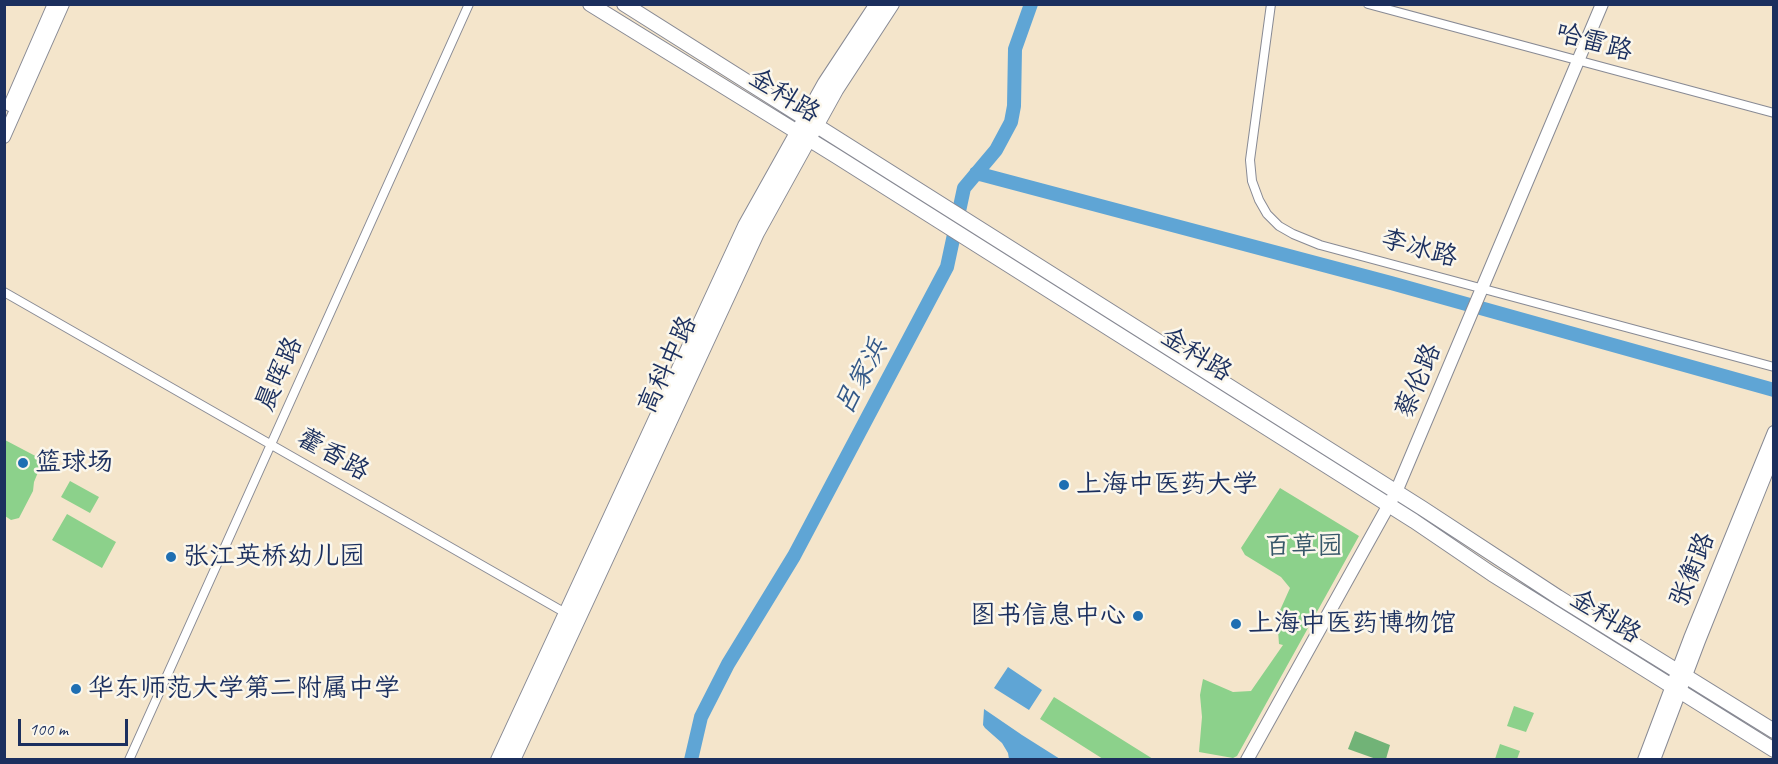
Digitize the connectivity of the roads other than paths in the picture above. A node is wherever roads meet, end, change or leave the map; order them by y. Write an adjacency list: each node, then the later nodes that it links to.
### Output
1 (54, 4): 14 (street)
2 (63, 4): 17 (street)
3 (469, 4): 22 (street, 晨晖路)
4 (591, 4): 16 (main road, 金科路)
5 (624, 4): 15 (main road, 金科路)
6 (877, 4): 15 (main road, 高科中路)
7 (892, 4): 15 (main road, 高科中路)
8 (1271, 4): 19 (street, 李冰路)
9 (1368, 4): 12 (street, 哈雷路)
10 (1602, 4): 12 (street, 蔡伦路)
11 (1608, 4): 12 (street, 蔡伦路)
12 (1581, 61): 13 (street, 哈雷路); 19 (street, 蔡伦路)
13 (1773, 113)
14 (4, 117)
15 (810, 121): 16 (main road, 高科中路); 24 (main road, 金科路)
16 (802, 135): 25 (main road, 金科路); 26 (main road, 高科中路)
17 (4, 137)
18 (4, 292): 22 (street, 藿香路)
19 (1484, 292): 20 (street, 李冰路); 24 (street, 蔡伦路)
20 (1773, 367)
21 (1773, 432): 27 (street, 张衡路)
22 (272, 445): 26 (street, 藿香路); 31 (street, 晨晖路)
23 (1773, 454): 27 (street, 张衡路)
24 (1398, 493): 25 (street, 蔡伦路); 27 (main road, 金科路)
25 (1391, 507): 28 (main road, 金科路); 34 (street, 蔡伦路); 35 (street, 蔡伦路)
26 (572, 616): 32 (main road, 高科中路); 33 (main road, 高科中路)
27 (1682, 673): 28 (street, 张衡路); 29 (main road, 金科路)
28 (1676, 688): 30 (main road, 金科路); 36 (street, 张衡路); 37 (street, 张衡路)
29 (1773, 731)
30 (1773, 750)
31 (129, 759)
32 (498, 759)
33 (513, 759)
34 (1247, 759)
35 (1254, 759)
36 (1644, 759)
37 (1654, 759)

